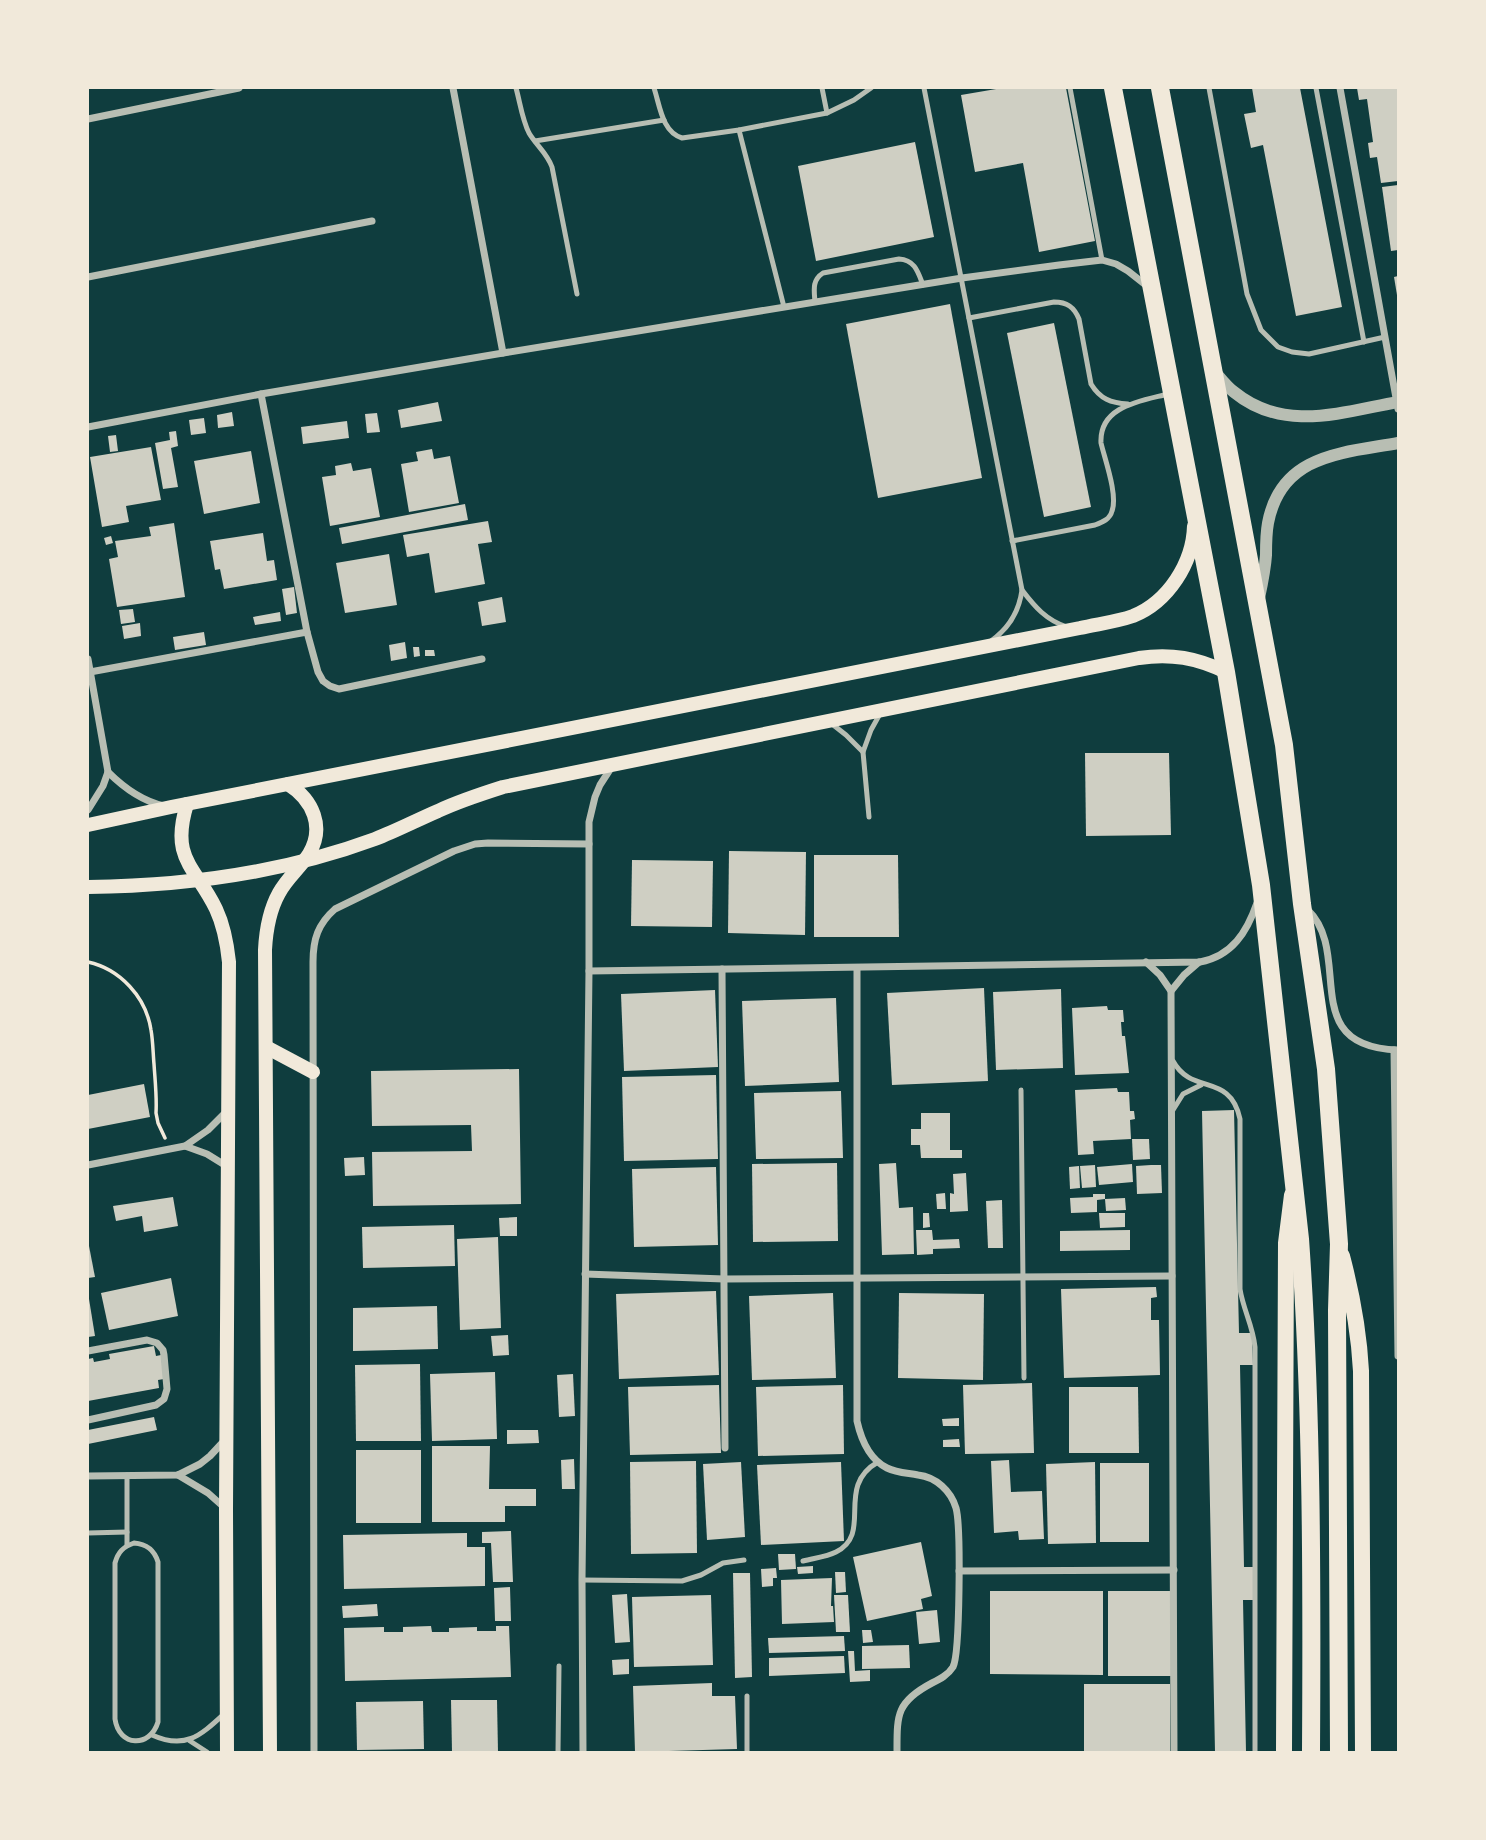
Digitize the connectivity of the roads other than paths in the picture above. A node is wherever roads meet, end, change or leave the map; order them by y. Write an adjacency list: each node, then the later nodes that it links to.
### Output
1 (239, 88): 16 (street)
2 (453, 88): 32 (street)
3 (516, 88): 19 (lane)
4 (654, 88): 17 (lane)
5 (822, 88): 15 (lane)
6 (871, 88): 14 (lane)
7 (924, 88): 23 (lane)
8 (1070, 88): 21 (lane)
9 (1113, 88): 25 (highway)
10 (1160, 88): 33 (highway)
11 (1209, 88): 31 (lane)
12 (1316, 88): 31 (lane)
13 (1340, 88): 30 (street)
14 (864, 90): 15 (lane)
15 (827, 113): 18 (lane)
16 (88, 119)
17 (664, 120): 18 (lane); 19 (lane)
18 (739, 130): 28 (lane)
19 (535, 141): 26 (lane)
20 (372, 221): 22 (street)
21 (1102, 260): 23 (street); 25 (street)
22 (88, 276)
23 (962, 278): 24 (street); 29 (lane)
24 (923, 285): 27 (street); 27 (lane)
25 (1153, 292): 34 (highway)
26 (577, 294)
27 (815, 302): 28 (street)
28 (784, 307): 32 (street)
29 (969, 318): 36 (lane); 41 (lane)
30 (1385, 337): 31 (lane); 37 (street)
31 (1364, 342)
32 (503, 353): 35 (street)
33 (1214, 370): 37 (street); 43 (highway)
34 (1173, 392): 36 (lane); 40 (highway)
35 (261, 394): 38 (street); 45 (street)
36 (1128, 404): 41 (lane)
37 (1398, 404)
38 (88, 427)
39 (1398, 443): 43 (street)
40 (1195, 514): 44 (main road); 50 (highway)
41 (1012, 541): 42 (lane)
42 (1022, 590): 44 (lane); 46 (lane)
43 (1258, 601): 67 (highway)
44 (1080, 628): 46 (main road)
45 (307, 632): 48 (street); 49 (street)
46 (983, 647): 56 (main road)
47 (88, 659): 49 (street)
48 (482, 659)
49 (90, 672): 55 (street)
50 (1226, 672): 51 (main road); 65 (highway)
51 (884, 709): 52 (main road); 53 (lane)
52 (826, 721): 53 (lane); 54 (main road)
53 (863, 752): 60 (lane)
54 (614, 763): 62 (street); 63 (main road)
55 (108, 772): 58 (street); 59 (street)
56 (288, 785): 57 (main road); 63 (main road)
57 (187, 804): 58 (main road); 64 (main road)
58 (171, 807): 61 (main road)
59 (88, 810)
60 (869, 817)
61 (88, 825)
62 (589, 844): 72 (street); 77 (street)
63 (303, 861): 64 (main road); 74 (main road)
64 (199, 881): 66 (main road); 80 (main road)
65 (1261, 885): 69 (street); 85 (highway)
66 (88, 887)
67 (1302, 904): 75 (street); 86 (highway)
68 (1146, 962): 69 (street); 70 (street); 73 (street)
69 (1200, 962): 73 (street)
70 (857, 968): 71 (street); 90 (street)
71 (722, 969): 72 (street); 91 (street)
72 (589, 971): 87 (street)
73 (1171, 991): 76 (street)
74 (266, 1047): 77 (main road); 118 (main road)
75 (1396, 1050): 93 (street)
76 (1171, 1058): 78 (lane); 81 (street)
77 (313, 1072): 119 (street)
78 (1202, 1084): 81 (lane); 125 (lane)
79 (1021, 1090): 89 (lane)
80 (228, 1109): 82 (street); 84 (main road)
81 (1172, 1113): 88 (street)
82 (185, 1146): 83 (street); 84 (street)
83 (88, 1166)
84 (228, 1167): 96 (main road)
85 (1294, 1182): 126 (main road); 127 (highway)
86 (1339, 1244): 128 (highway); 129 (main road)
87 (585, 1274): 91 (street); 110 (street)
88 (1172, 1276): 89 (street); 108 (street)
89 (1023, 1277): 90 (street); 94 (lane)
90 (856, 1278): 91 (street); 98 (street)
91 (724, 1279): 97 (street)
92 (88, 1351): 95 (street)
93 (1398, 1356)
94 (1024, 1378)
95 (88, 1420)
96 (226, 1438): 100 (street); 102 (main road)
97 (725, 1448)
98 (878, 1462): 107 (lane); 109 (street)
99 (127, 1475): 100 (street); 101 (street); 104 (lane)
100 (178, 1475): 102 (street)
101 (88, 1476)
102 (226, 1509): 113 (main road)
103 (88, 1532): 104 (lane)
104 (127, 1532): 105 (lane)
105 (127, 1545): 114 (lane); 114 (lane)
106 (744, 1559): 110 (lane)
107 (803, 1561)
108 (1174, 1570): 109 (street); 124 (street)
109 (959, 1571): 123 (street)
110 (582, 1580): 121 (street)
111 (559, 1666): 120 (lane)
112 (747, 1696): 122 (lane)
113 (227, 1712): 115 (lane); 117 (main road)
114 (152, 1735): 115 (lane)
115 (190, 1741): 116 (lane)
116 (207, 1752)
117 (227, 1752)
118 (270, 1752)
119 (314, 1752)
120 (558, 1752)
121 (583, 1752)
122 (747, 1752)
123 (897, 1752)
124 (1174, 1752)
125 (1255, 1752)
126 (1284, 1752)
127 (1311, 1752)
128 (1339, 1752)
129 (1363, 1752)

